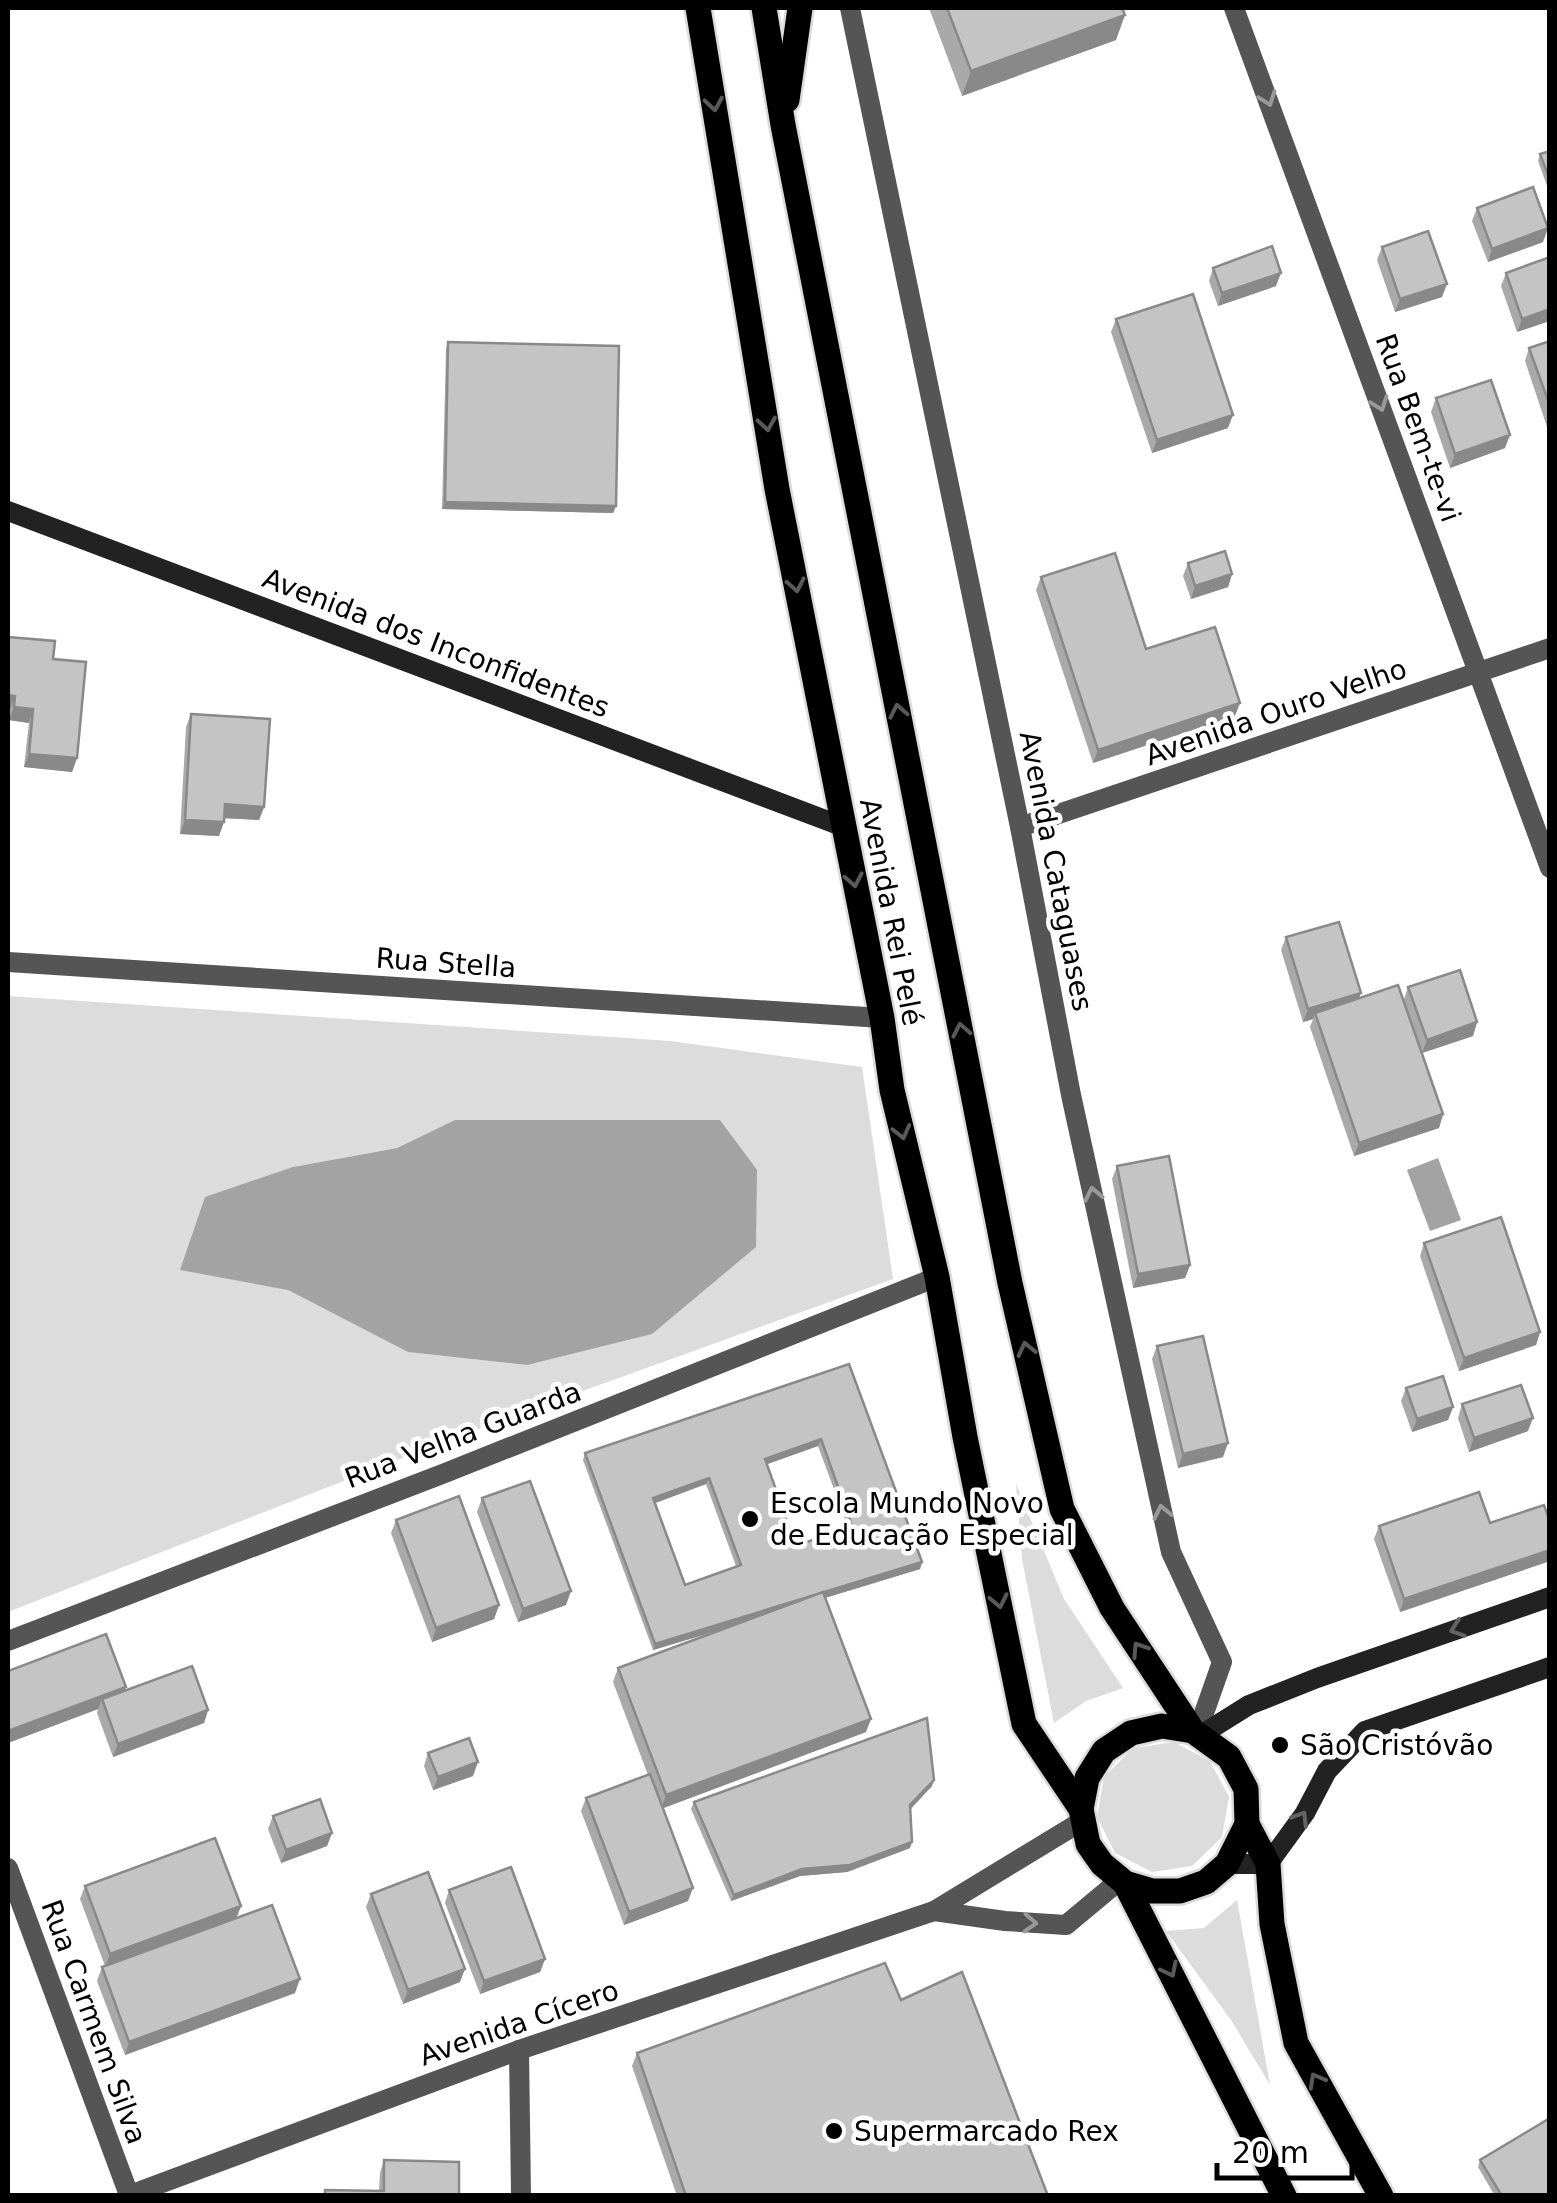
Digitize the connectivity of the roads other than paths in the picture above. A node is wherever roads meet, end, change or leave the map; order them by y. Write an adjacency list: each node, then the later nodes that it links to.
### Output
1 (698, 8): 10 (main road, Avenida Rei Pelé, one-way to 10)
2 (764, 8): 6 (main road, Avenida Rei Pelé)
3 (800, 8): 6 (main road)
4 (850, 8): 11 (street, Avenida Cataguases)
5 (1234, 8): 9 (street, Rua Bem-te-vi, one-way to 9)
6 (783, 125): 19 (main road, Avenida Rei Pelé, one-way to 6)
7 (8, 511): 10 (street, Avenida dos Inconfidentes)
8 (1550, 648): 9 (street, Avenida Ouro Velho)
9 (1478, 672): 11 (street, Avenida Ouro Velho); 12 (street, Rua Bem-te-vi)
10 (844, 827): 14 (main road, Avenida Rei Pelé, one-way to 14)
11 (1020, 827): 19 (street, Avenida Cataguases, one-way to 11)
12 (1550, 868)
13 (8, 962): 14 (street, Rua Stella)
14 (882, 1018): 15 (main road, Avenida Rei Pelé, one-way to 15)
15 (937, 1277): 17 (street, Rua Velha Guarda); 20 (main road, Avenida Rei Pelé, one-way to 20)
16 (1550, 1597): 19 (street, one-way to 19)
17 (8, 1641)
18 (1550, 1666): 23 (street, one-way to 18)
19 (1197, 1733): 20 (main road); 21 (main road, Avenida Rei Pelé)
20 (1081, 1815): 25 (main road, Avenida Rei Pelé); 26 (street, Avenida Cícero)
21 (1247, 1824): 22 (main road); 23 (main road, Avenida Rei Pelé)
22 (1227, 1864): 23 (street); 25 (main road)
23 (1268, 1864): 31 (main road, Avenida Rei Pelé, one-way to 23)
24 (8, 1868): 28 (street, Rua Carmem Silva)
25 (1123, 1882): 26 (street, Avenida Cícero, one-way to 25); 30 (main road, Avenida Rei Pelé, one-way to 30)
26 (934, 1911): 27 (street, Avenida Cícero)
27 (519, 2050): 28 (street, Avenida Cícero); 29 (street)
28 (128, 2195)
29 (520, 2196)
30 (1284, 2196)
31 (1381, 2196)

